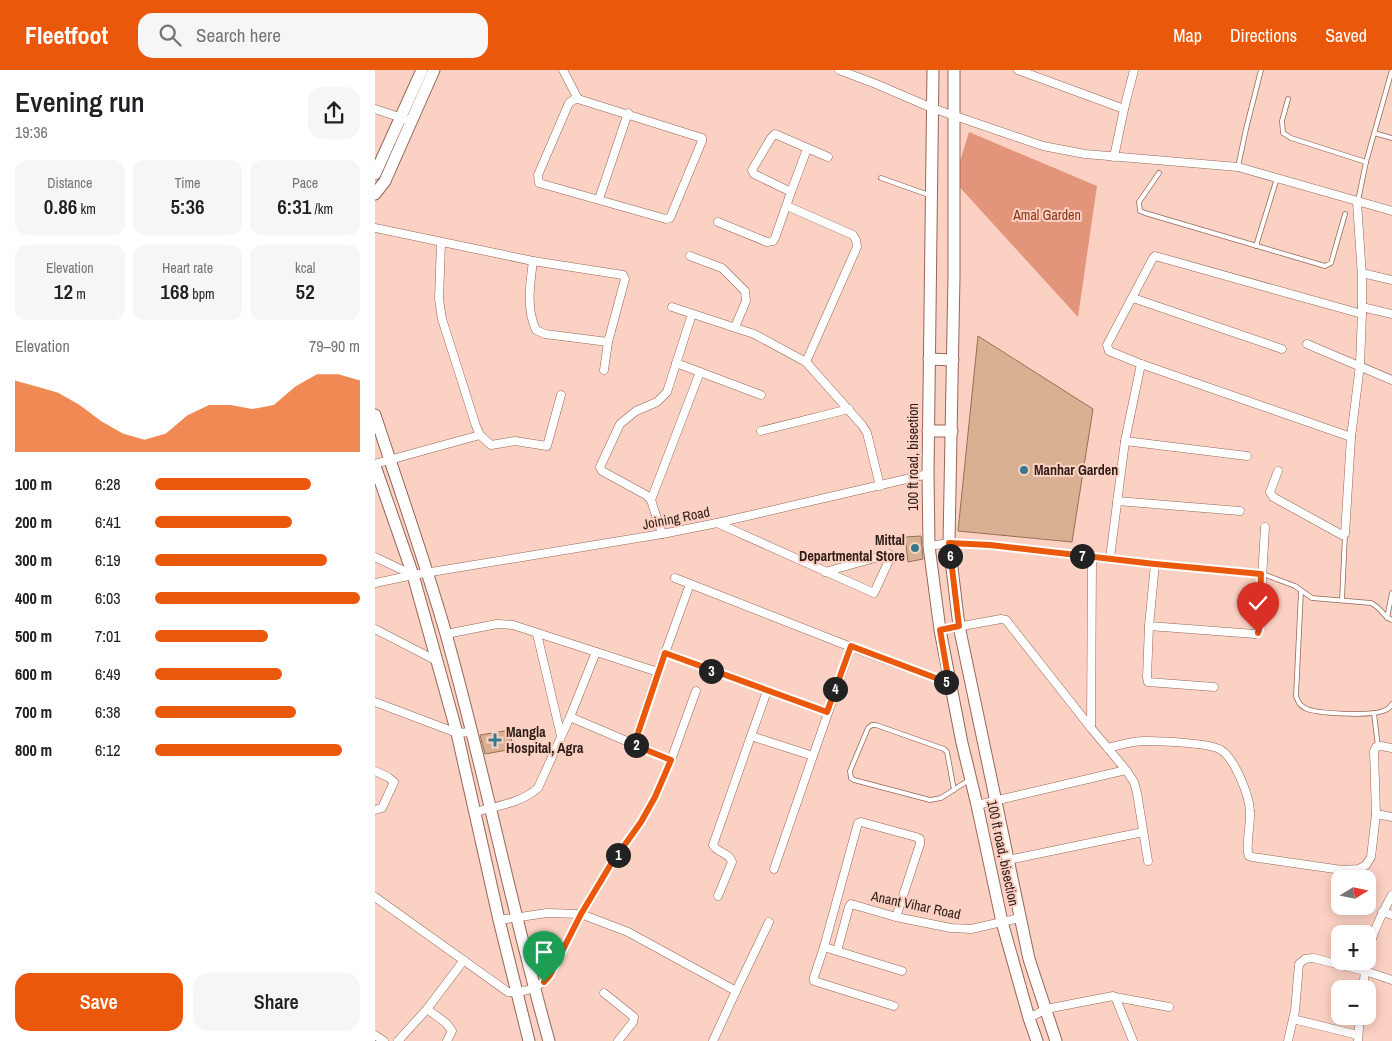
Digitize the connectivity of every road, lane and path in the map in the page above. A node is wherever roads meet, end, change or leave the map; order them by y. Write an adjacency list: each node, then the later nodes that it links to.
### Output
1 (422, 70): 19 (street)
2 (434, 70): 19 (street)
3 (563, 70): 12 (street)
4 (839, 70): 14 (street)
5 (933, 70): 14 (street, 100 ft road, bisection)
6 (954, 70): 18 (street, 100 ft road, bisection)
7 (1134, 70): 16 (street)
8 (1261, 70): 26 (lane)
9 (1391, 70): 11 (lane)
10 (1023, 71): 16 (street)
11 (1391, 77): 20 (lane)
12 (578, 99): 17 (street); 34 (street)
13 (1288, 99): 25 (lane)
14 (932, 108): 18 (street); 33 (street, 100 ft road, bisection)
15 (375, 109): 19 (street)
16 (1124, 109): 24 (street)
17 (628, 113): 34 (street); 34 (street)
18 (954, 115): 24 (street); 57 (street, 100 ft road, bisection)
19 (407, 119): 28 (street); 32 (street)
20 (1374, 133): 21 (lane); 25 (lane)
21 (1392, 138)
22 (807, 149): 23 (street); 31 (street); 31 (street)
23 (828, 157)
24 (1114, 157): 26 (street)
25 (1366, 162): 35 (lane)
26 (1238, 167): 30 (street)
27 (1159, 173): 42 (lane)
28 (375, 174)
29 (881, 178): 33 (lane)
30 (1277, 178): 35 (street); 42 (lane)
31 (791, 192): 36 (street)
32 (375, 194)
33 (931, 195): 56 (street, 100 ft road, bisection)
34 (599, 199)
35 (1357, 202): 37 (street); 45 (street)
36 (787, 206): 39 (street); 58 (street)
37 (1392, 211)
38 (1345, 214): 42 (lane)
39 (718, 222)
40 (375, 228): 41 (street)
41 (441, 242): 44 (street); 72 (street)
42 (1256, 246)
43 (690, 256): 52 (street)
44 (533, 261): 53 (street); 53 (street)
45 (1362, 273): 46 (street); 49 (street)
46 (1392, 280)
47 (1133, 298): 49 (street); 55 (street); 60 (street)
48 (672, 307): 50 (street)
49 (1362, 310): 51 (street); 61 (street)
50 (692, 314): 52 (street); 59 (street)
51 (1392, 314)
52 (735, 327): 58 (street)
53 (608, 342): 62 (street)
54 (1307, 344): 61 (street)
55 (1281, 349)
56 (929, 359): 57 (street); 70 (street, 100 ft road, bisection)
57 (953, 360): 71 (street, 100 ft road, bisection)
58 (806, 362): 67 (street)
59 (676, 363): 63 (street); 81 (street)
60 (1141, 364): 73 (street); 74 (street)
61 (1360, 365): 64 (street); 73 (street)
62 (604, 370)
63 (700, 372): 66 (street); 81 (street)
64 (1392, 380)
65 (561, 395): 72 (street)
66 (761, 395)
67 (849, 409): 69 (street); 80 (street)
68 (375, 415): 76 (street)
69 (761, 431)
70 (928, 431): 71 (street); 79 (street, 100 ft road, bisection)
71 (952, 432): 88 (street, 100 ft road, bisection)
72 (481, 435): 76 (street)
73 (1351, 436): 87 (street)
74 (1125, 441): 75 (street); 82 (street)
75 (1247, 456)
76 (390, 460): 77 (street); 95 (street)
77 (375, 465): 97 (street)
78 (1278, 471): 87 (street)
79 (928, 474): 80 (street, Joining Road); 89 (street, 100 ft road, bisection)
80 (880, 486): 84 (street, Joining Road)
81 (651, 500): 86 (street)
82 (1117, 501): 83 (street); 92 (street)
83 (1240, 512)
84 (717, 523): 86 (street, Joining Road); 94 (street)
85 (1265, 527): 96 (street)
86 (662, 534): 95 (street, Joining Road)
87 (1345, 534): 103 (lane)
88 (949, 543): 89 (street); 91 (street); 105 (street, 100 ft road, bisection)
89 (929, 546): 108 (street, 100 ft road, bisection)
90 (375, 557): 97 (street)
91 (1092, 557): 92 (street); 125 (street)
92 (1110, 558): 93 (street)
93 (1155, 564): 96 (street); 106 (street)
94 (825, 572): 94 (street)
95 (427, 573): 97 (street, Joining Road); 109 (street)
96 (1261, 574): 101 (lane); 106 (street)
97 (413, 575): 99 (street, Joining Road); 114 (street)
98 (675, 578): 100 (street)
99 (375, 583)
100 (690, 584): 111 (street); 113 (street)
101 (1301, 591): 103 (lane); 123 (lane)
102 (1392, 592): 104 (lane)
103 (1342, 600): 104 (lane)
104 (1390, 619)
105 (959, 626): 108 (street); 125 (street); 140 (street, 100 ft road, bisection)
106 (1149, 626): 117 (street)
107 (375, 629): 114 (street)
108 (940, 630): 116 (street, 100 ft road, bisection)
109 (446, 634): 110 (street); 126 (street)
110 (537, 634): 112 (street); 128 (street)
111 (851, 646): 116 (street); 122 (street)
112 (596, 652): 115 (street); 124 (street)
113 (665, 653): 115 (street); 119 (street)
114 (437, 661): 127 (street)
115 (657, 672): 130 (street)
116 (949, 683): 138 (street, 100 ft road, bisection)
117 (1214, 687)
118 (696, 691): 135 (street)
119 (767, 691): 122 (street); 129 (street)
120 (375, 702): 127 (street)
121 (1392, 704): 123 (lane)
122 (827, 712): 134 (street)
123 (1374, 713): 131 (lane)
124 (570, 717): 128 (street); 130 (street)
125 (1091, 728): 132 (street)
126 (471, 732): 127 (street); 142 (street)
127 (457, 733): 144 (street)
128 (561, 736): 142 (street)
129 (751, 736): 134 (street); 152 (street)
130 (634, 745): 135 (street)
131 (1378, 747): 133 (street); 145 (street)
132 (1107, 748): 136 (street); 145 (street)
133 (1392, 748)
134 (813, 756): 150 (street)
135 (671, 760): 155 (street)
136 (1126, 770): 140 (street); 147 (street)
137 (375, 771): 143 (street)
138 (971, 778): 139 (lane); 141 (street, 100 ft road, bisection)
139 (954, 790): 139 (lane)
140 (996, 801): 141 (street); 148 (street, 100 ft road, bisection)
141 (977, 805): 162 (street, 100 ft road, bisection)
142 (490, 808): 144 (street); 158 (street)
143 (375, 810)
144 (475, 812): 160 (street)
145 (1376, 814): 146 (street)
146 (1392, 816)
147 (1143, 832): 148 (street); 149 (street)
148 (1008, 860): 159 (street, 100 ft road, bisection)
149 (1148, 861)
150 (775, 869)
151 (1392, 895): 154 (street)
152 (718, 896)
153 (375, 897): 166 (street)
154 (1382, 912): 156 (street); 163 (street)
155 (581, 914): 158 (street); 171 (street); 172 (street)
156 (1392, 915)
157 (896, 917): 162 (street, Anant Vihar Road); 164 (street); 165 (street, Anant Vihar Road)
158 (517, 918): 160 (street); 171 (street)
159 (1020, 918): 162 (street, Anant Vihar Road); 179 (street, 100 ft road, bisection)
160 (499, 920): 173 (street)
161 (769, 922): 172 (street)
162 (1002, 922): 180 (street, 100 ft road, bisection)
163 (1376, 926)
164 (824, 947): 165 (street); 176 (street)
165 (837, 951): 167 (street)
166 (464, 960): 173 (street); 178 (street)
167 (902, 971)
168 (1365, 971): 169 (street); 170 (street); 181 (street)
169 (1364, 980)
170 (1392, 980)
171 (533, 988): 173 (street); 189 (street)
172 (736, 990): 191 (street)
173 (516, 992): 188 (street)
174 (604, 992): 190 (street)
175 (1115, 997): 177 (street); 179 (street); 194 (street)
176 (894, 1006)
177 (1169, 1007)
178 (427, 1009): 186 (street); 187 (street)
179 (1046, 1009): 180 (street); 193 (street, 100 ft road, bisection)
180 (1029, 1018): 192 (street, 100 ft road, bisection)
181 (1293, 1019): 184 (street); 195 (street)
182 (1359, 1025): 184 (street)
183 (375, 1035): 185 (street)
184 (1358, 1038)
185 (384, 1041)
186 (398, 1041)
187 (447, 1041)
188 (529, 1041)
189 (549, 1041)
190 (618, 1041)
191 (713, 1041)
192 (1037, 1041)
193 (1057, 1041)
194 (1133, 1041)
195 (1288, 1041)

